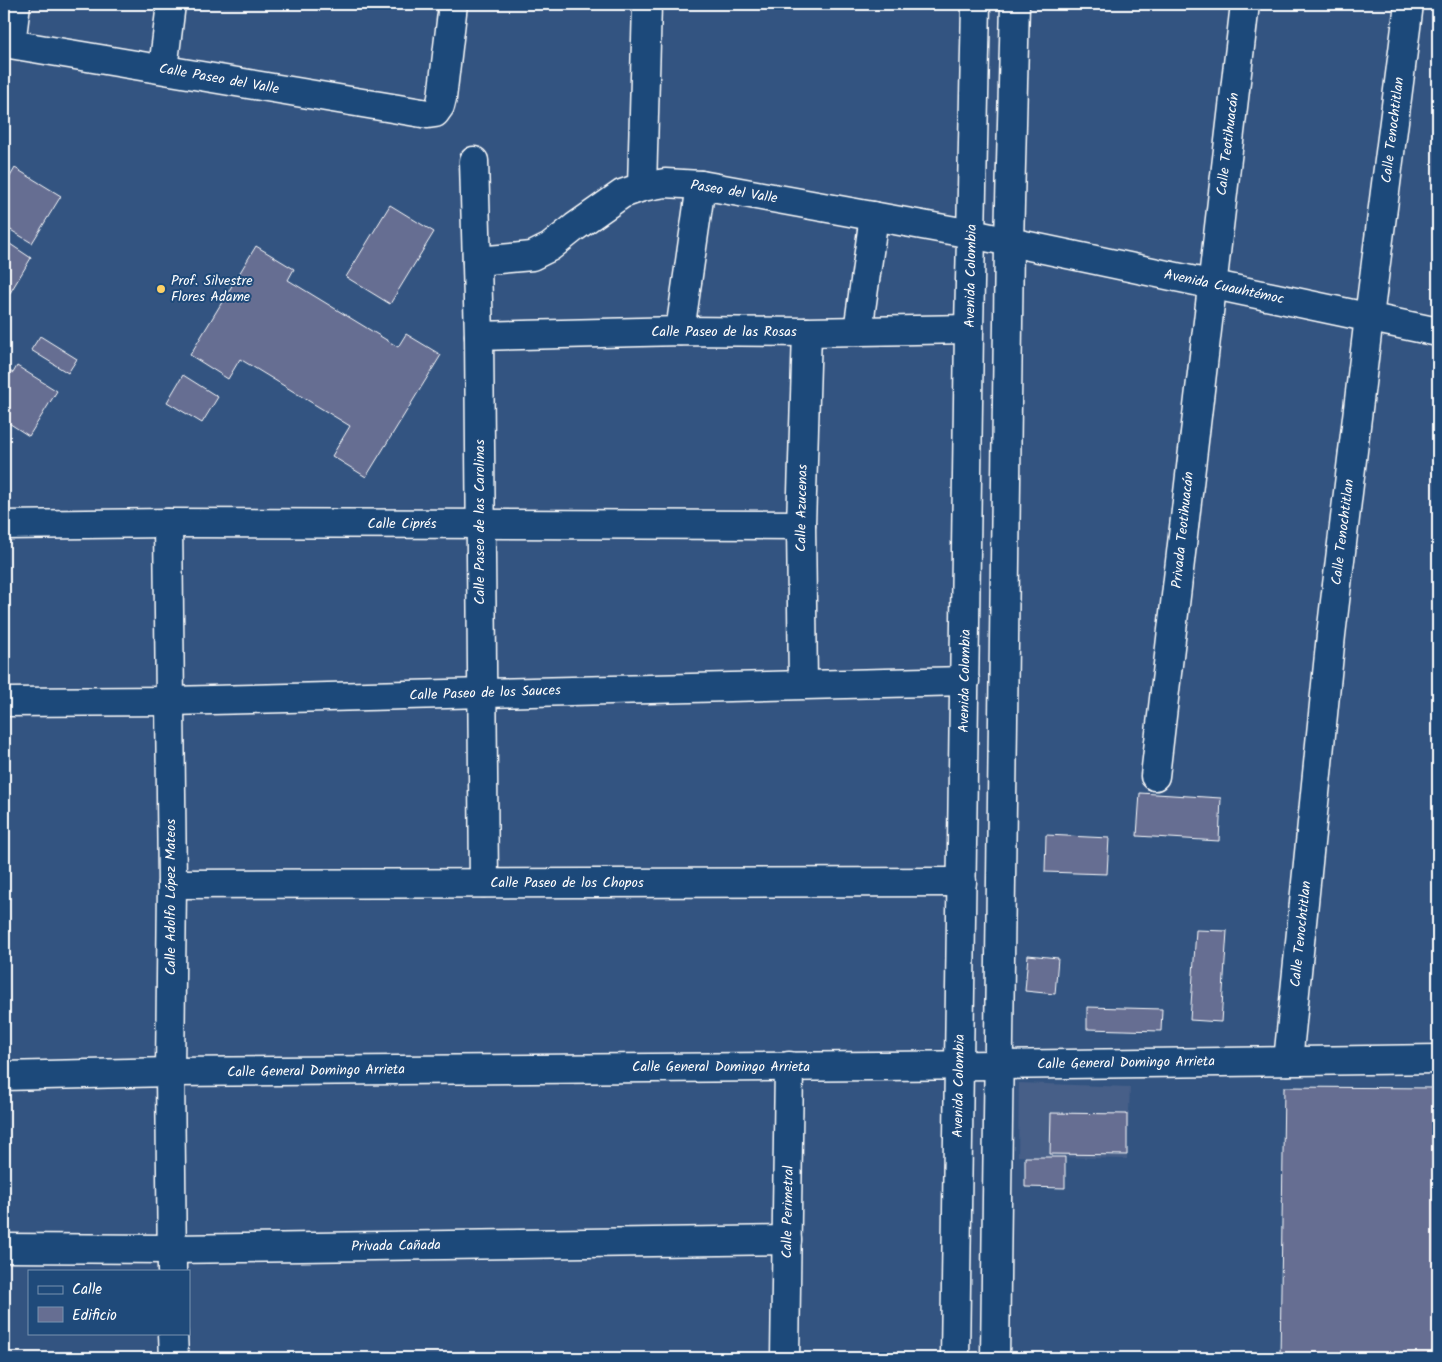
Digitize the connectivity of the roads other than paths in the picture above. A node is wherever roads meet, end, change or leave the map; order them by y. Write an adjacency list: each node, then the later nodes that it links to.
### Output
1 (16, 4): 9 (street)
2 (171, 4): 10 (street)
3 (452, 4): 10 (street, Calle Paseo del Valle)
4 (647, 4): 13 (street)
5 (976, 4): 15 (street, Avenida Colombia)
6 (1015, 4): 16 (street)
7 (1244, 4): 18 (street, Calle Teotihuacán)
8 (1410, 4): 19 (street, Calle Tenochtitlan)
9 (8, 43): 10 (street, Calle Paseo del Valle)
10 (163, 69)
11 (474, 160): 17 (street, Calle Paseo de las Carolinas)
12 (701, 185): 13 (street, Paseo del Valle); 14 (street, Paseo del Valle); 21 (street)
13 (642, 187): 17 (street, Paseo del Valle)
14 (874, 216): 15 (street, Paseo del Valle); 22 (street)
15 (972, 234): 16 (street, Paseo del Valle); 20 (street, Avenida Colombia)
16 (1009, 243): 18 (street, Avenida Cuauhtémoc); 42 (street)
17 (477, 260): 25 (street, Calle Paseo de las Carolinas)
18 (1211, 285): 19 (street, Avenida Cuauhtémoc); 35 (street, Privada Teotihuacán)
19 (1368, 317): 24 (street, Avenida Cuauhtémoc); 40 (street, Calle Tenochtitlan)
20 (969, 329): 22 (street, Calle Paseo de las Rosas); 30 (street, Avenida Colombia)
21 (680, 331): 23 (street, Calle Paseo de las Rosas); 25 (street, Calle Paseo de las Rosas)
22 (858, 331): 23 (street, Calle Paseo de las Rosas)
23 (807, 332): 29 (street, Calle Azucenas)
24 (1438, 332)
25 (479, 336): 28 (street, Calle Paseo de las Carolinas)
26 (168, 523): 27 (street, Calle Ciprés); 28 (street, Calle Ciprés); 33 (street, Calle Adolfo López Mateos)
27 (4, 525)
28 (480, 525): 29 (street, Calle Ciprés); 32 (street, Calle Paseo de las Carolinas)
29 (801, 525): 31 (street, Calle Azucenas)
30 (965, 681): 31 (street, Calle Paseo de los Sauces); 36 (street, Avenida Colombia)
31 (803, 684): 32 (street, Calle Paseo de los Sauces)
32 (481, 693): 33 (street, Calle Paseo de los Sauces); 38 (street, Calle Paseo de las Carolinas)
33 (170, 700): 34 (street, Calle Paseo de los Sauces); 37 (street, Calle Adolfo López Mateos)
34 (4, 702)
35 (1155, 776)
36 (962, 882): 38 (street, Calle Paseo de los Chopos); 41 (street, Avenida Colombia)
37 (172, 884): 38 (street, Calle Paseo de los Chopos); 44 (street, Calle Adolfo López Mateos)
38 (484, 884)
39 (1438, 1059): 40 (street, Calle General Domingo Arrieta)
40 (1288, 1061): 42 (street, Calle General Domingo Arrieta)
41 (959, 1065): 42 (street, Calle General Domingo Arrieta); 43 (street, Calle General Domingo Arrieta); 52 (street, Avenida Colombia)
42 (999, 1065): 53 (street)
43 (789, 1066): 44 (street, Calle General Domingo Arrieta); 46 (street, Calle Perimetral)
44 (170, 1072): 45 (street, Calle General Domingo Arrieta); 48 (street, Calle Adolfo López Mateos)
45 (4, 1076)
46 (788, 1240): 48 (street, Privada Cañada); 51 (street, Calle Perimetral)
47 (4, 1248): 48 (street, Privada Cañada)
48 (171, 1260)
49 (173, 1334): 50 (street)
50 (174, 1358)
51 (785, 1358)
52 (955, 1358)
53 (995, 1358)

